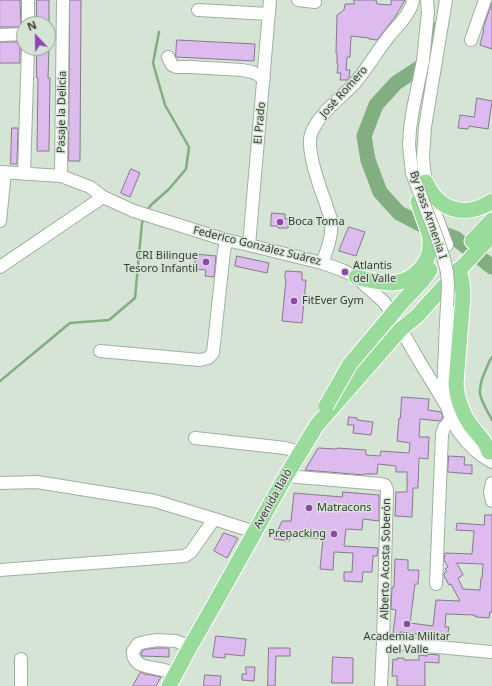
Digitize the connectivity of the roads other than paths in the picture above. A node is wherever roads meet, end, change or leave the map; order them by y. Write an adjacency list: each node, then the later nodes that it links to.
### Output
1 (28, 0): 12 (street)
2 (63, 0): 22 (street, Pasaje la Delicia)
3 (270, 0): 11 (street, El Prado)
4 (298, 0): 7 (street)
5 (413, 0): 31 (street, José Romero)
6 (484, 0): 15 (street)
7 (315, 2)
8 (428, 6): 20 (street, By Pass Armenia I)
9 (445, 6): 23 (street, By Pass Armenia I)
10 (198, 10): 11 (street)
11 (269, 14): 18 (street, El Prado)
12 (28, 16)
13 (16, 34): 14 (street)
14 (0, 35)
15 (471, 40)
16 (28, 56): 21 (street)
17 (168, 57): 18 (street)
18 (264, 79): 30 (street, El Prado)
19 (2, 172): 21 (street, Federico González Suárez); 26 (street)
20 (412, 173): 28 (street, By Pass Armenia I, bridge); 34 (main road, bridge)
21 (24, 174): 22 (street, Federico González Suárez)
22 (61, 176): 24 (street, Federico González Suárez)
23 (426, 182): 25 (main road); 37 (street, By Pass Armenia I)
24 (103, 197): 29 (street, Federico González Suárez); 33 (street)
25 (492, 201)
26 (0, 221)
27 (490, 227): 32 (main road, Avenida Ilaló)
28 (437, 238): 37 (street, By Pass Armenia I, bridge); 40 (main road, bridge)
29 (226, 240): 30 (street, Federico González Suárez); 36 (street)
30 (249, 245): 31 (street, Federico González Suárez)
31 (322, 263): 34 (street, Federico González Suárez)
32 (461, 263): 35 (main road, Avenida Ilaló); 43 (main road)
33 (0, 267)
34 (356, 277): 35 (street, Federico González Suárez)
35 (401, 330): 38 (street, Federico González Suárez); 40 (main road, Avenida Ilaló)
36 (100, 351)
37 (447, 381): 38 (street, By Pass Armenia I); 43 (street, By Pass Armenia I)
38 (446, 405): 39 (street, By Pass Armenia I)
39 (452, 419): 43 (street, By Pass Armenia I); 51 (street)
40 (317, 425): 42 (main road, Avenida Ilaló)
41 (195, 438): 42 (street)
42 (299, 452): 44 (main road, Avenida Ilaló)
43 (491, 456)
44 (286, 476): 49 (main road, Avenida Ilaló); 52 (street, Alberto Acosta Soberón)
45 (0, 483): 48 (street)
46 (492, 483): 47 (street)
47 (492, 501)
48 (214, 519): 49 (street); 50 (street)
49 (255, 532): 53 (main road, Avenida Ilaló)
50 (0, 570)
51 (436, 584)
52 (384, 642): 54 (street); 58 (street, Alberto Acosta Soberón)
53 (190, 647): 56 (main road, Avenida Ilaló); 56 (street)
54 (492, 652)
55 (21, 659): 57 (street)
56 (172, 681)
57 (21, 686)
58 (381, 686)

